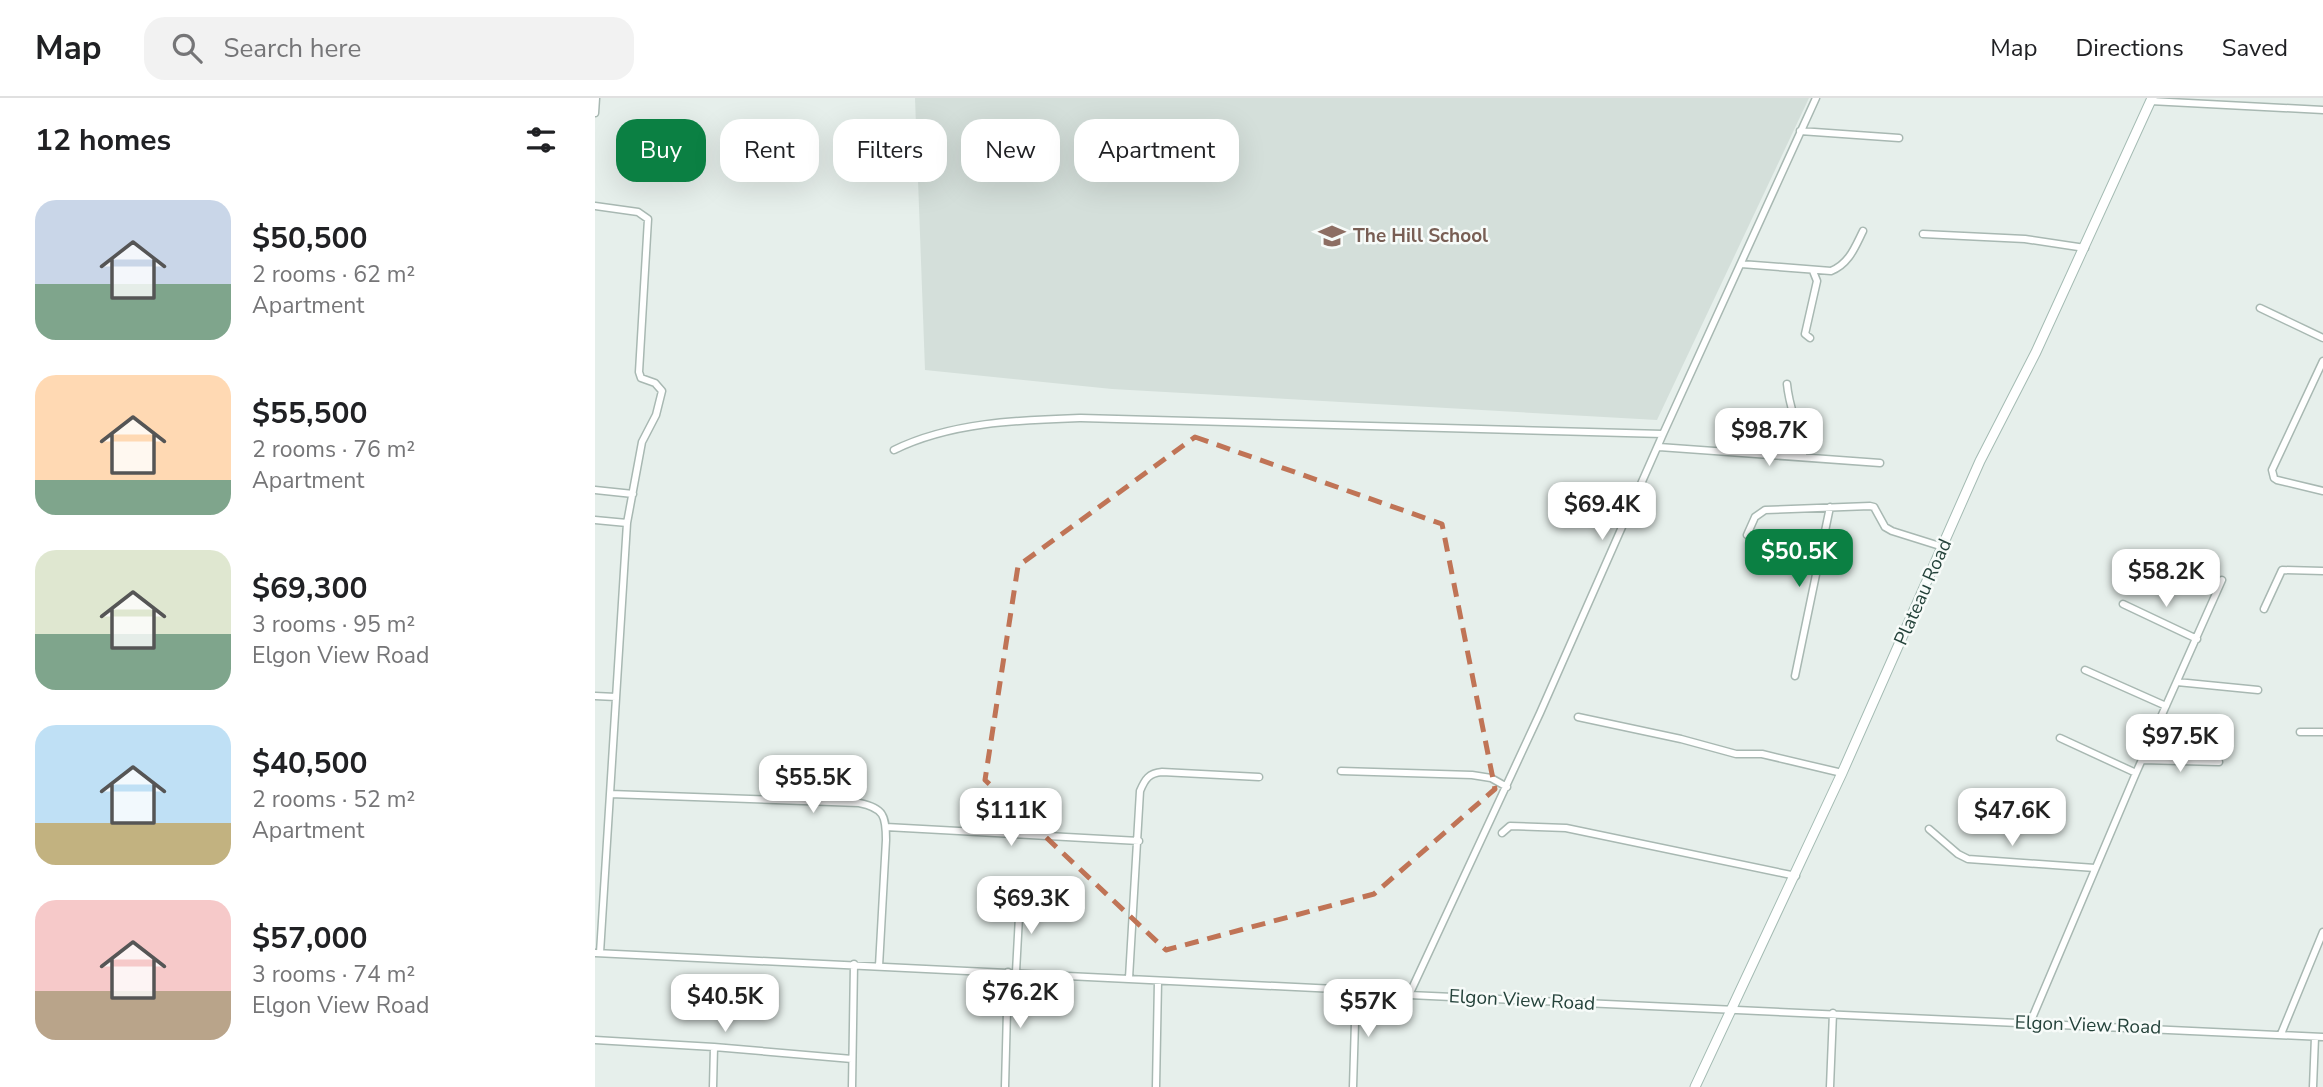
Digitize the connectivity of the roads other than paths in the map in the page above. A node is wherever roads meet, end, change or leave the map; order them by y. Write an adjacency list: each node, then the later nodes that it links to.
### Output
1 (596, 98): 5 (street)
2 (1815, 98): 6 (street)
3 (2151, 99): 4 (street); 11 (street, Plateau Road)
4 (2323, 110)
5 (595, 113)
6 (1800, 131): 7 (street); 12 (street)
7 (1899, 138)
8 (595, 206): 26 (street)
9 (1863, 230): 13 (street)
10 (1923, 234): 11 (street)
11 (2085, 248): 31 (street, Plateau Road)
12 (1741, 264): 13 (street); 19 (street)
13 (1813, 271): 15 (street)
14 (2260, 308): 16 (street)
15 (1810, 338)
16 (2323, 338)
17 (2323, 361): 25 (street)
18 (1787, 384): 22 (street)
19 (1664, 433): 20 (street); 21 (street)
20 (1659, 446): 22 (street); 54 (street)
21 (894, 450)
22 (1803, 457): 23 (street)
23 (1880, 463)
24 (595, 491): 26 (street)
25 (2323, 491)
26 (633, 494): 29 (street)
27 (1830, 507): 30 (street); 31 (street); 38 (street)
28 (595, 520): 29 (street)
29 (627, 523): 42 (street)
30 (1747, 535)
31 (1943, 547): 51 (street, Plateau Road)
32 (2323, 571): 35 (street)
33 (2222, 580): 36 (street)
34 (2123, 604): 36 (street)
35 (2264, 609)
36 (2197, 639): 39 (street)
37 (2085, 670): 43 (street)
38 (1795, 676)
39 (2177, 682): 40 (street); 43 (street)
40 (2258, 690)
41 (595, 696): 42 (street)
42 (615, 697): 55 (street)
43 (2166, 706): 48 (street)
44 (1579, 717): 51 (street)
45 (2300, 732): 46 (street)
46 (2323, 732)
47 (2060, 738): 52 (street)
48 (2142, 760): 49 (street); 52 (street)
49 (2219, 762)
50 (1341, 771): 54 (street)
51 (1842, 773): 61 (street, Plateau Road)
52 (2136, 773): 60 (street)
53 (1259, 777): 59 (street)
54 (1507, 787): 71 (street)
55 (610, 794): 56 (street); 64 (street)
56 (886, 827): 59 (street); 66 (street)
57 (1929, 829): 60 (street)
58 (1502, 833): 61 (street)
59 (1139, 841): 68 (street)
60 (2095, 868): 74 (street)
61 (1795, 876): 72 (street, Plateau Road)
62 (1020, 898): 67 (street)
63 (2323, 932): 75 (street)
64 (597, 953): 65 (street, Elgon View Road)
65 (854, 964): 66 (street, Elgon View Road); 80 (street)
66 (879, 966): 67 (street, Elgon View Road)
67 (1012, 972): 68 (street, Elgon View Road); 83 (street)
68 (1129, 978): 69 (street, Elgon View Road)
69 (1158, 981): 70 (street, Elgon View Road); 84 (street)
70 (1356, 990): 71 (street, Elgon View Road); 85 (street)
71 (1409, 995): 72 (street, Elgon View Road)
72 (1729, 1010): 73 (street, Elgon View Road); 86 (street, Plateau Road)
73 (1833, 1013): 74 (street, Elgon View Road); 87 (street)
74 (2030, 1023): 75 (street, Elgon View Road)
75 (2280, 1034): 76 (street, Elgon View Road)
76 (2315, 1037): 77 (street, Elgon View Road); 88 (street)
77 (2323, 1037)
78 (595, 1040): 79 (street)
79 (714, 1046): 80 (street); 81 (street)
80 (852, 1059): 82 (street)
81 (713, 1087)
82 (852, 1087)
83 (1005, 1087)
84 (1156, 1087)
85 (1353, 1087)
86 (1695, 1087)
87 (1830, 1087)
88 (2313, 1087)

